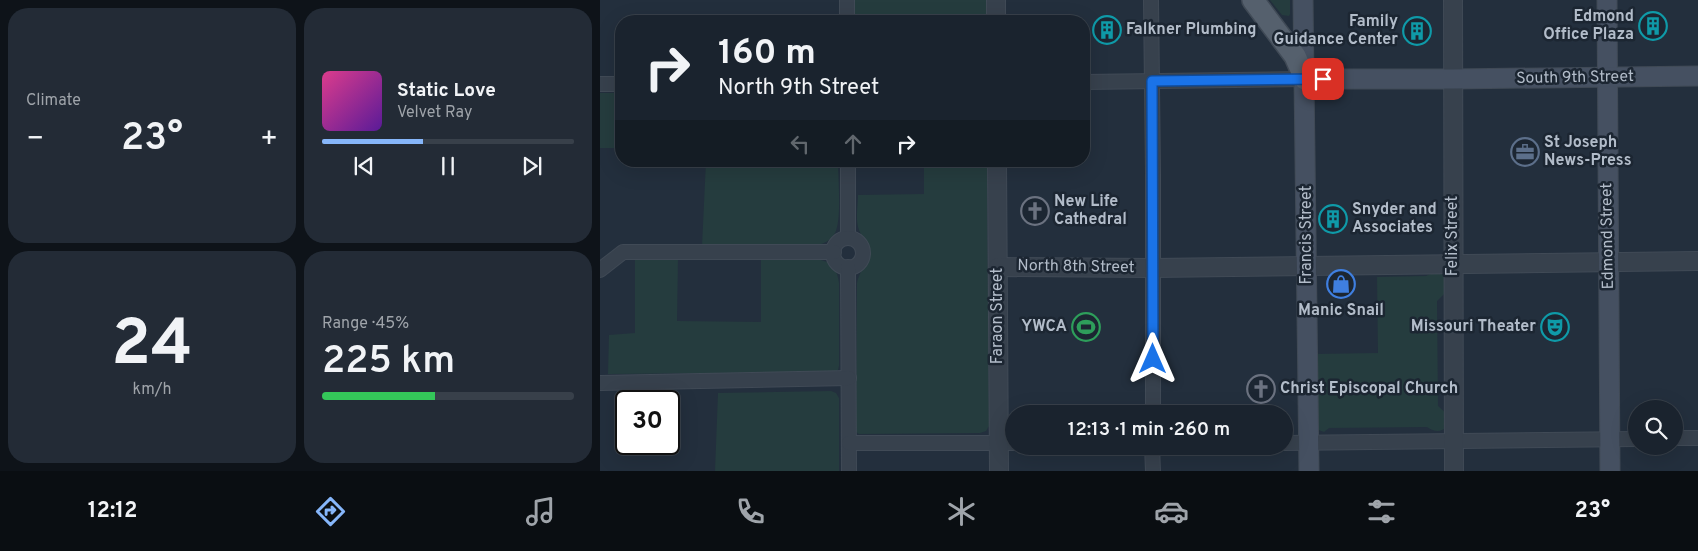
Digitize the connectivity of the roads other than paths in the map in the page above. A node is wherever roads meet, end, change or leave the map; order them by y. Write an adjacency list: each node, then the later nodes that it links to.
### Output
1 (847, 0): 8 (street)
2 (996, 0): 9 (street)
3 (1151, 0): 14 (street)
4 (1253, 0): 12 (main road)
5 (1303, 0): 12 (main road, Francis Street)
6 (1453, 0): 13 (street, Felix Street)
7 (1607, 0): 11 (main road, Edmond Street)
8 (847, 15)
9 (996, 15)
10 (1698, 76): 11 (main road, South 9th Street)
11 (1607, 78): 13 (main road, South 9th Street); 23 (main road, Edmond Street)
12 (1305, 79): 13 (main road, South 9th Street); 14 (street); 27 (main road, Francis Street)
13 (1453, 79): 24 (street, Felix Street)
14 (1152, 81): 15 (street); 28 (street)
15 (1090, 82)
16 (600, 84): 17 (street)
17 (615, 84)
18 (848, 167): 20 (street)
19 (997, 167): 25 (street, Faraon Street)
20 (848, 238): 21 (street); 26 (street)
21 (834, 252): 26 (street); 29 (street)
22 (1698, 261): 23 (street, North 8th Street)
23 (1609, 262): 24 (street, North 8th Street); 36 (main road, Edmond Street)
24 (1453, 264): 27 (street, North 8th Street); 38 (street, Felix Street)
25 (998, 266): 28 (street, North 8th Street); 32 (street, Faraon Street)
26 (848, 267): 30 (street)
27 (1307, 267): 28 (street, North 8th Street); 42 (main road, Francis Street)
28 (1153, 268): 33 (street)
29 (600, 270)
30 (849, 378): 31 (street); 39 (street)
31 (600, 383)
32 (1005, 405)
33 (1152, 405)
34 (1683, 438): 35 (street)
35 (1698, 438)
36 (1610, 439): 37 (street); 38 (street); 50 (main road, Edmond Street)
37 (1628, 439)
38 (1454, 441): 42 (street); 49 (street, Felix Street)
39 (849, 443): 40 (street); 45 (street)
40 (1005, 443)
41 (1293, 443): 42 (street)
42 (1308, 443): 48 (main road, Francis Street)
43 (1005, 451): 46 (street, Faraon Street)
44 (1152, 455): 47 (street)
45 (849, 471)
46 (1000, 471)
47 (1153, 471)
48 (1309, 471)
49 (1454, 471)
50 (1610, 471)

